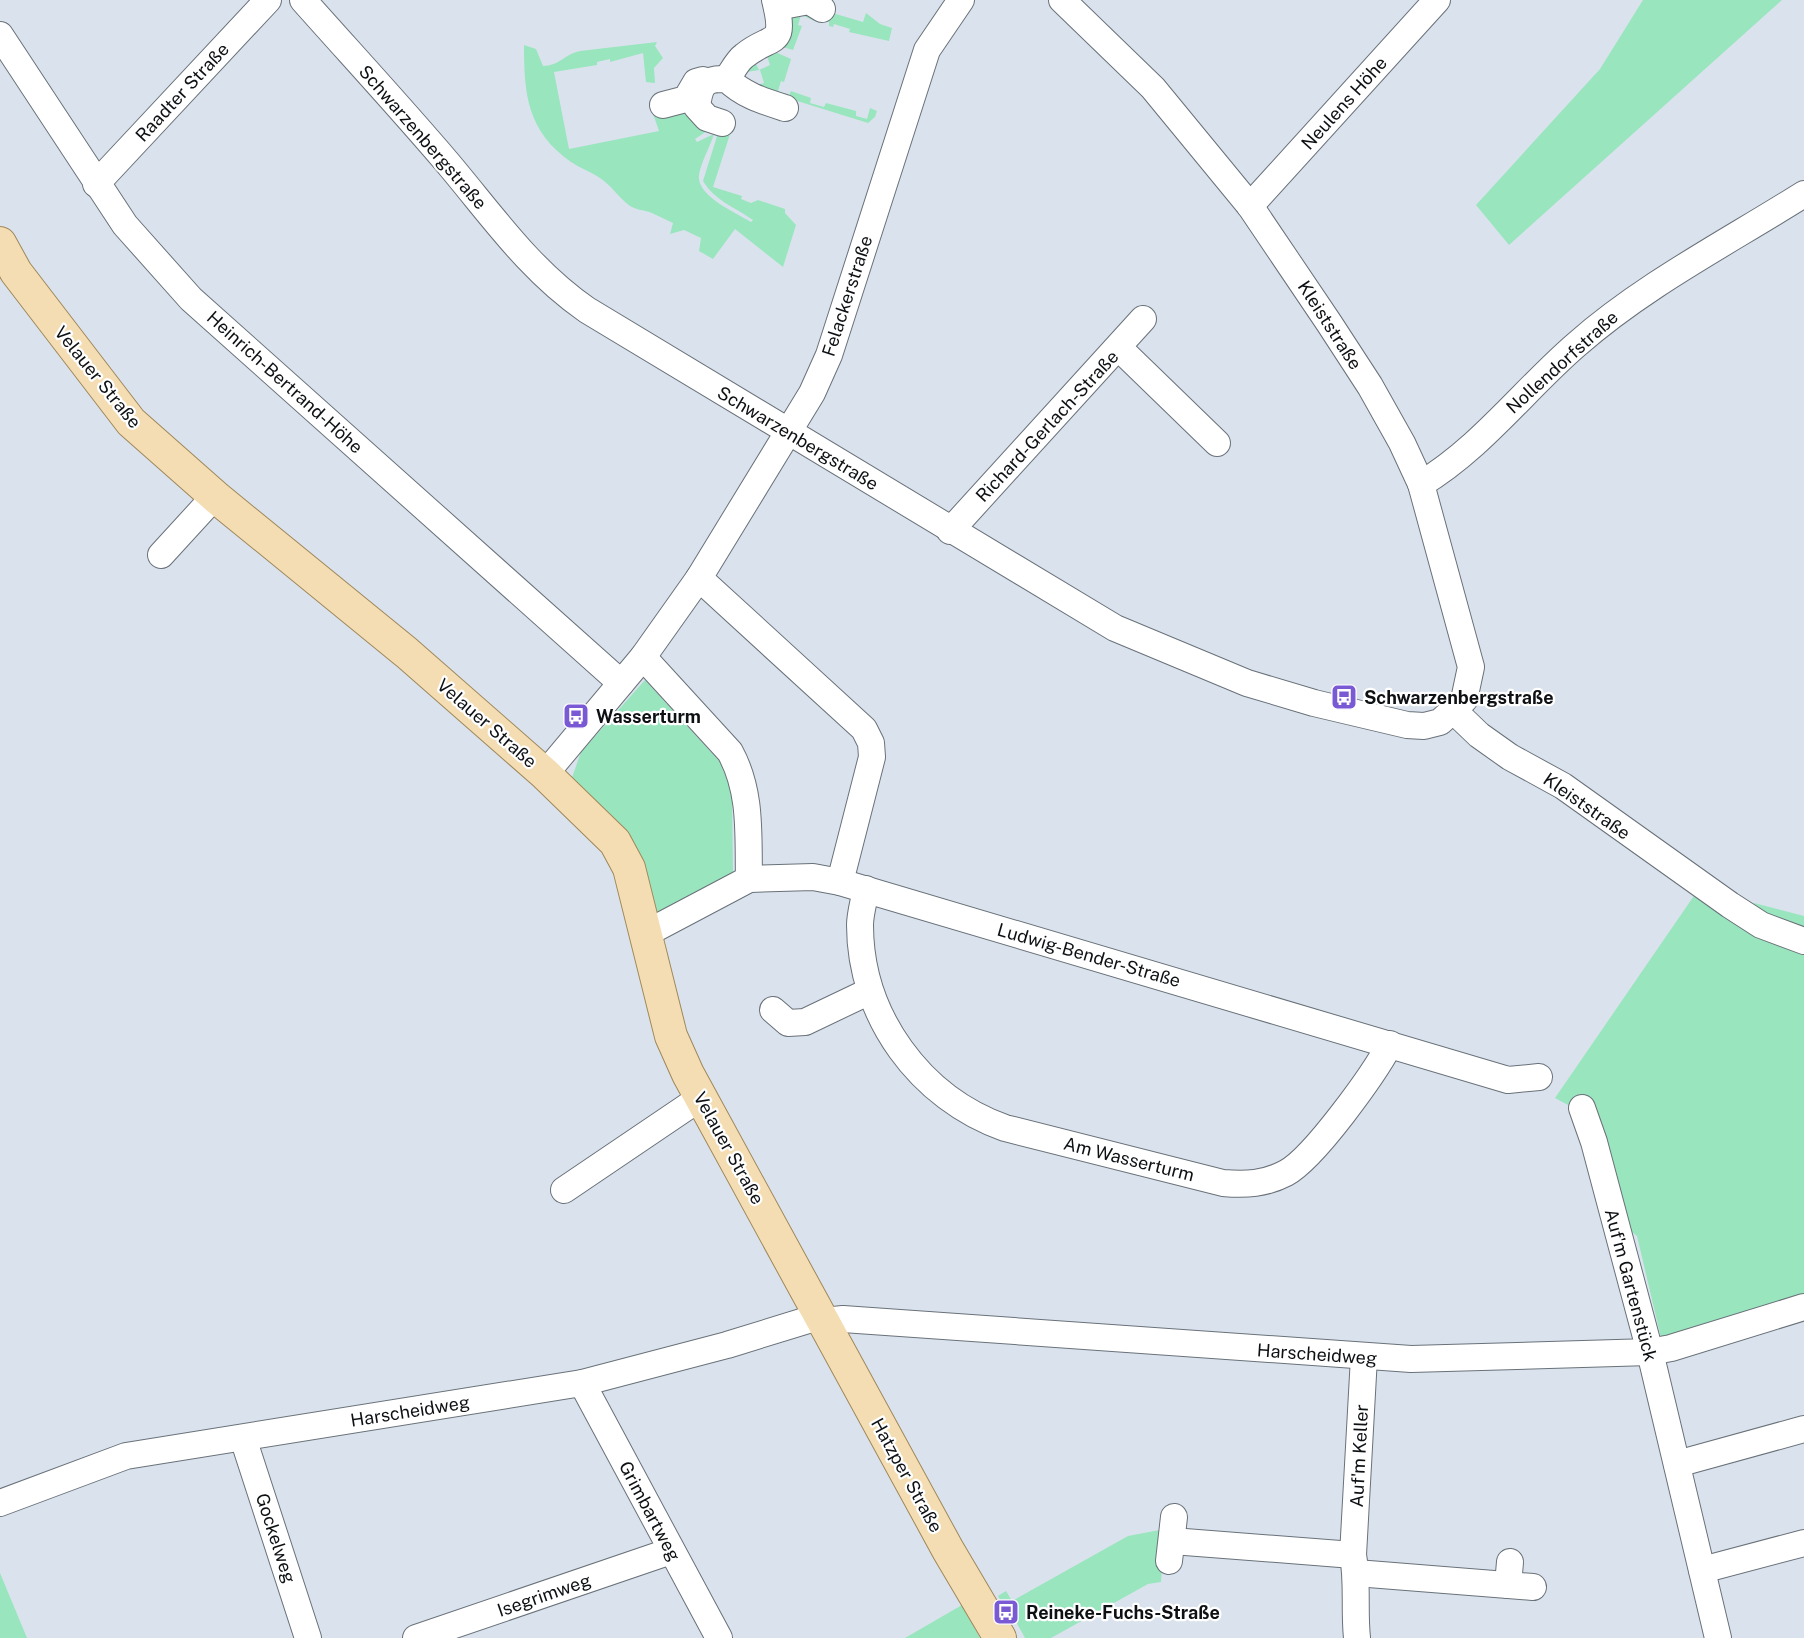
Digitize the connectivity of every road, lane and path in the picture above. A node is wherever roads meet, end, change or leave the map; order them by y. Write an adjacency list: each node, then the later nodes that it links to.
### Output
1 (268, 0): 12 (street, Raadter Straße)
2 (303, 0): 18 (street, Schwarzenbergstraße)
3 (960, 0): 18 (street, Felackerstraße)
4 (1062, 0): 14 (street, Kleiststraße)
5 (1437, 0): 14 (street, Neulens Höhe)
6 (776, 4): 7 (street); 9 (street)
7 (822, 9)
8 (0, 35): 12 (street, Heinrich-Bertrand-Höhe)
9 (694, 86): 10 (street); 11 (street)
10 (785, 108)
11 (722, 123)
12 (96, 184): 26 (street, Heinrich-Bertrand-Höhe)
13 (1804, 194): 20 (street, Nollendorfstraße)
14 (1250, 206): 20 (street, Kleiststraße)
15 (0, 243): 21 (main road, Velauer Straße)
16 (1143, 319): 17 (street, Richard-Gerlach-Straße)
17 (1119, 348): 19 (street); 22 (street, Richard-Gerlach-Straße)
18 (787, 430): 22 (street, Schwarzenbergstraße); 24 (street, Felackerstraße)
19 (1218, 443)
20 (1421, 484): 27 (street, Kleiststraße)
21 (215, 496): 23 (street); 28 (main road, Velauer Straße)
22 (950, 531): 27 (street, Schwarzenbergstraße)
23 (161, 555)
24 (699, 578): 25 (street, Felackerstraße); 30 (street)
25 (643, 657): 26 (street, Felackerstraße); 29 (street)
26 (621, 683): 28 (street, Felackerstraße)
27 (1454, 711): 33 (street, Kleiststraße)
28 (545, 774): 32 (main road, Velauer Straße)
29 (749, 879): 30 (street, Ludwig-Bender-Straße); 32 (street, Ludwig-Bender-Straße)
30 (840, 882): 31 (street, Ludwig-Bender-Straße)
31 (866, 889): 34 (street, Am Wasserturm); 36 (street, Ludwig-Bender-Straße)
32 (645, 934): 38 (main road, Velauer Straße)
33 (1804, 941)
34 (870, 991): 35 (street); 36 (street, Am Wasserturm)
35 (773, 1010)
36 (1390, 1044): 37 (street, Ludwig-Bender-Straße)
37 (1539, 1077)
38 (700, 1098): 40 (street); 42 (main road, Velauer Straße)
39 (1582, 1108): 43 (street, Auf'm Gartenstück)
40 (564, 1190)
41 (1804, 1307): 43 (street, Harscheidweg)
42 (821, 1316): 44 (street, Harscheidweg); 45 (street, Harscheidweg); 56 (main road, Hatzper Straße)
43 (1650, 1352): 44 (street, Harscheidweg); 48 (street, Auf'm Gartenstück)
44 (1364, 1357): 53 (street, Auf'm Keller)
45 (582, 1383): 47 (street, Harscheidweg); 52 (street, Grimbartweg)
46 (1804, 1429): 48 (street)
47 (243, 1438): 49 (street, Harscheidweg); 57 (street, Gockelweg)
48 (1677, 1464): 54 (street, Auf'm Gartenstück)
49 (0, 1503)
50 (1172, 1540): 53 (street)
51 (1804, 1543): 54 (street)
52 (671, 1551): 58 (street, Isegrimweg); 59 (street, Grimbartweg)
53 (1355, 1564): 55 (street); 60 (street, Auf'm Keller)
54 (1702, 1570): 61 (street, Auf'm Gartenstück)
55 (1533, 1587)
56 (998, 1637)
57 (308, 1638)
58 (416, 1638)
59 (719, 1638)
60 (1357, 1638)
61 (1718, 1638)

